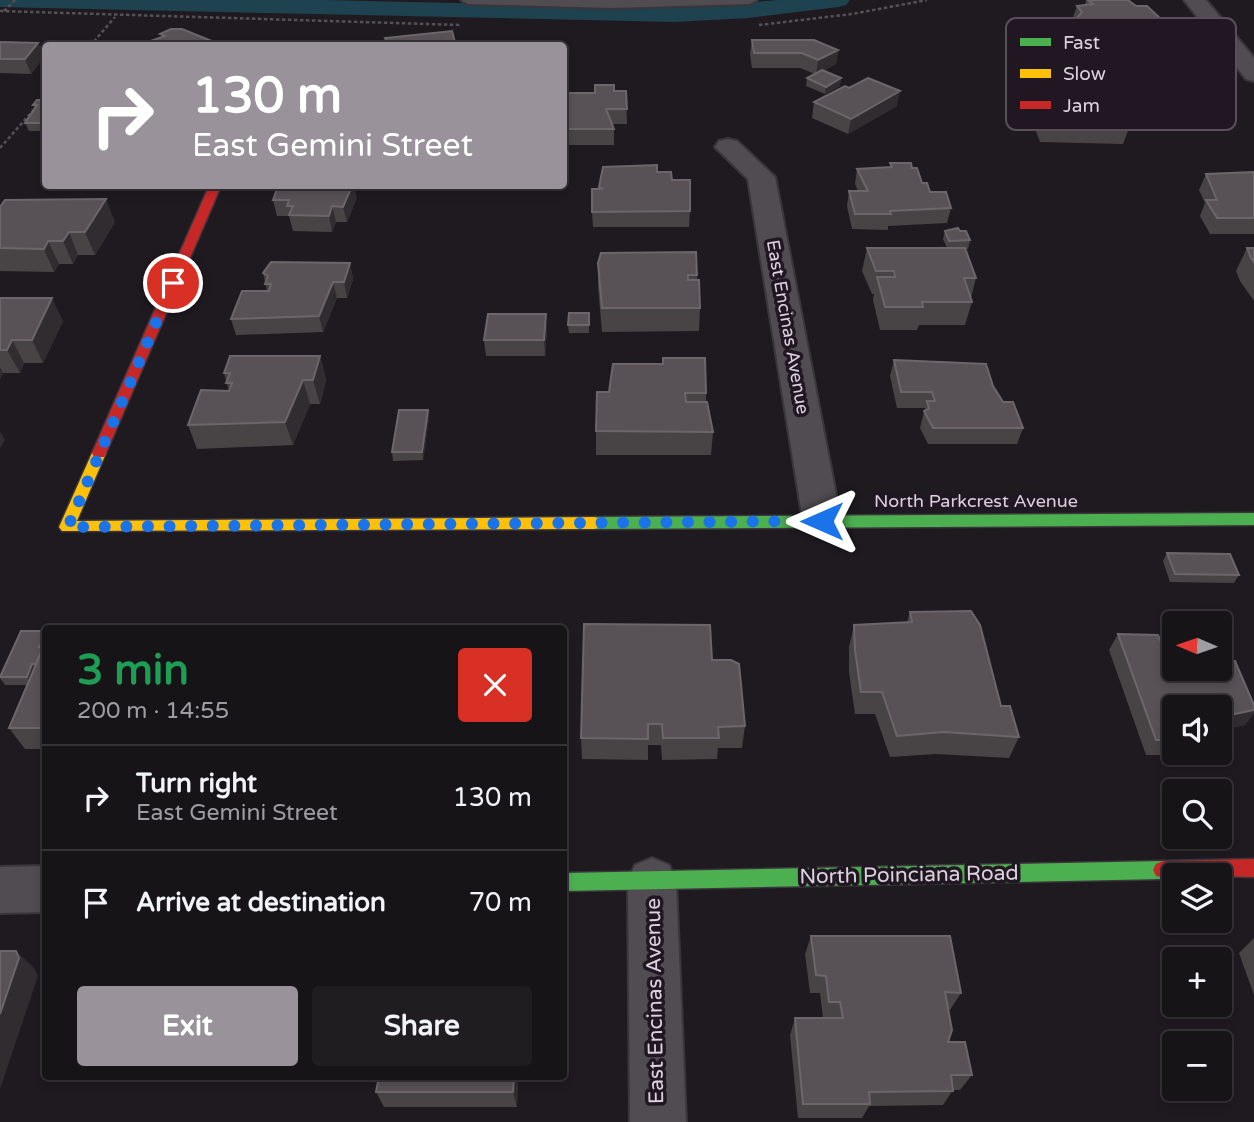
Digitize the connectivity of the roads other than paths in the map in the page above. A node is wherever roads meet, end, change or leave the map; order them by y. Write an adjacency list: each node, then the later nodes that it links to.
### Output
1 (468, 0): 2 (lane)
2 (750, 0)
3 (1195, 0): 4 (street)
4 (1209, 18)
5 (1236, 51): 6 (street)
6 (1254, 74)
7 (728, 146): 10 (street, East Encinas Avenue)
8 (214, 189): 10 (street, North Parkcrest Avenue)
9 (1254, 519): 10 (street, North Parkcrest Avenue)
10 (822, 521)
11 (1254, 868): 12 (street, North Poinciana Road)
12 (652, 881): 13 (street, North Poinciana Road); 16 (street, East Encinas Avenue)
13 (567, 882)
14 (42, 889): 15 (street)
15 (0, 890)
16 (658, 1122)

